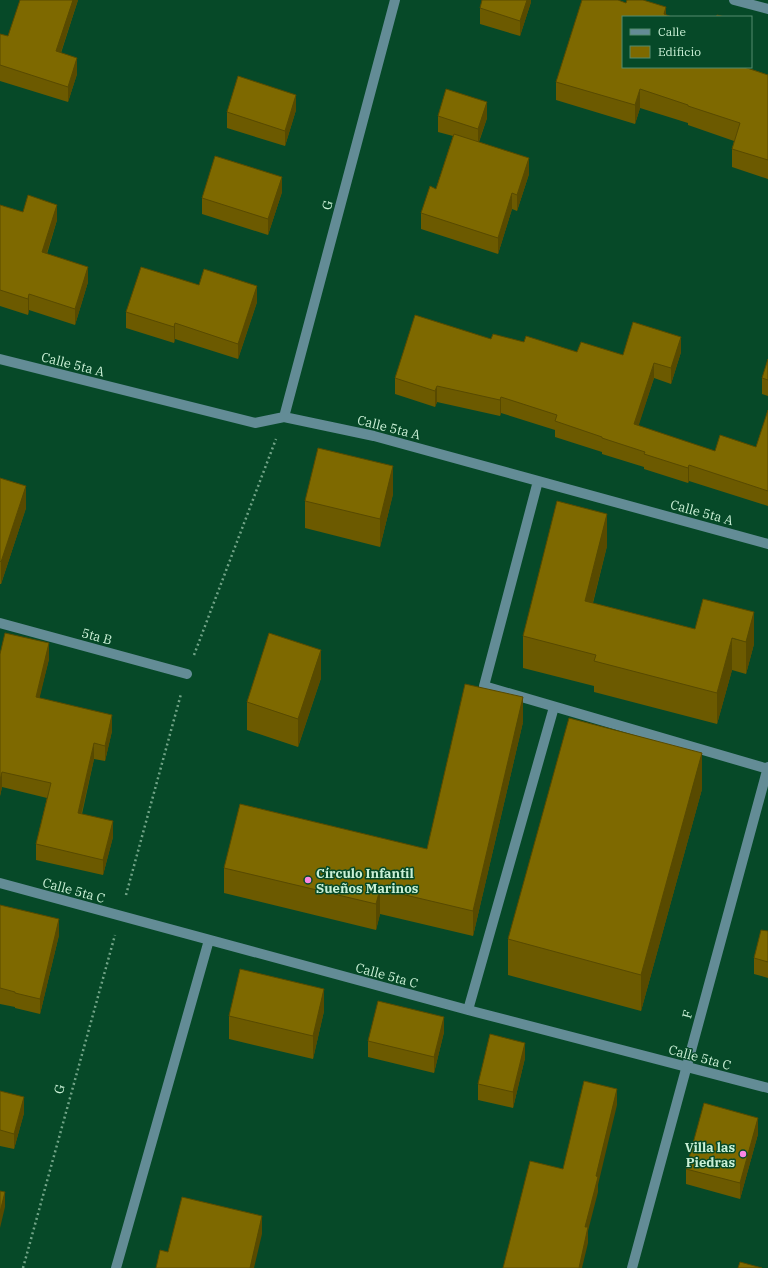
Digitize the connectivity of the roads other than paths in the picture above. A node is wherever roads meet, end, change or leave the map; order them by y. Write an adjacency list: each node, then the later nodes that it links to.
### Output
1 (395, 0): 5 (street, G)
2 (734, 0): 3 (street)
3 (768, 9)
4 (0, 359): 5 (street, Calle 5ta A)
5 (284, 417): 6 (street, Calle 5ta A)
6 (538, 480): 7 (street, Calle 5ta A); 10 (street)
7 (768, 544)
8 (0, 623): 9 (street, 5ta B)
9 (187, 674)
10 (554, 706): 11 (street); 14 (street)
11 (768, 768): 15 (street, F)
12 (0, 883): 13 (street, Calle 5ta C)
13 (209, 940): 14 (street, Calle 5ta C); 17 (street)
14 (468, 1010): 15 (street, Calle 5ta C)
15 (686, 1067): 16 (street, Calle 5ta C); 18 (street, F)
16 (768, 1088)
17 (116, 1268)
18 (632, 1268)

